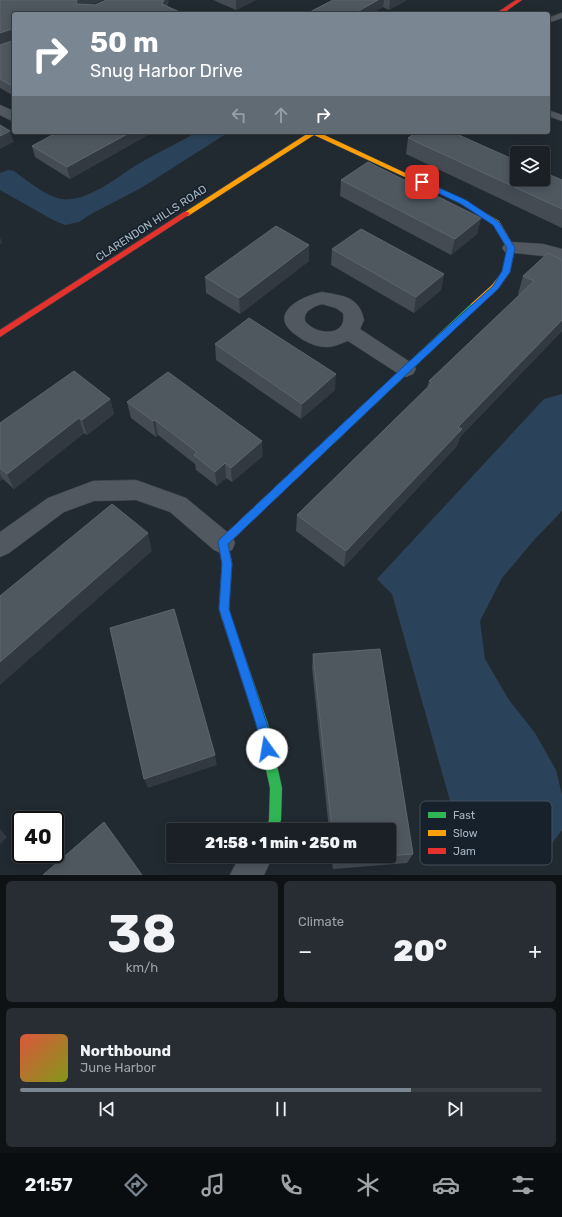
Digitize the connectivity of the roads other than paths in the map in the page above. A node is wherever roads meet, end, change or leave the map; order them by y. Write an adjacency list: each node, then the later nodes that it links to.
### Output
1 (520, 0): 2 (street)
2 (501, 12)
3 (562, 15): 4 (lane)
4 (550, 20)
5 (0, 109): 7 (street)
6 (550, 114): 8 (lane)
7 (12, 116)
8 (562, 118)
9 (311, 134): 14 (street, CLARENDON HILLS ROAD)
10 (318, 134): 11 (street)
11 (511, 248): 12 (street); 15 (street)
12 (562, 255)
13 (349, 332): 15 (street)
14 (0, 334)
15 (406, 369): 16 (street)
16 (223, 542): 17 (street); 18 (street)
17 (0, 546)
18 (274, 823)
19 (254, 863): 20 (street)
20 (246, 875)

